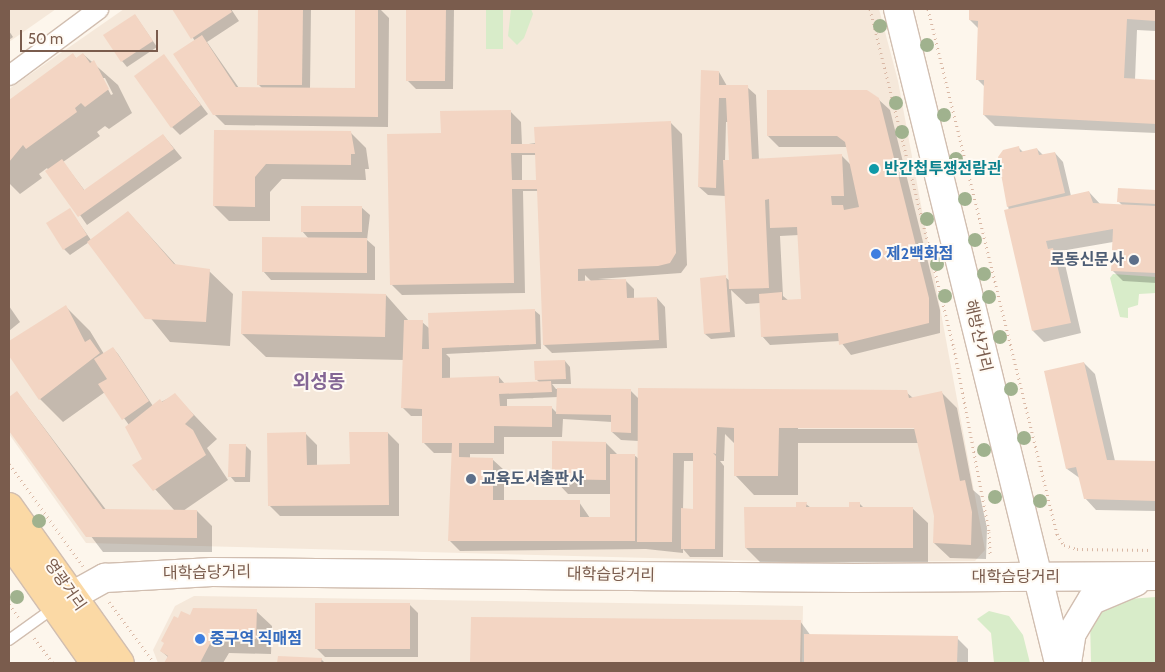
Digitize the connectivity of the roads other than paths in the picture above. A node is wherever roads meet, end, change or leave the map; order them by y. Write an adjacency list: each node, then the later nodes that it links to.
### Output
1 (98, 9): 3 (street)
2 (898, 9): 7 (main road, 해방산거리)
3 (9, 75)
4 (9, 507): 8 (main road, 영광거리)
5 (9, 540): 8 (main road, 영광거리)
6 (1155, 568): 7 (main road, 대학습당거리); 13 (main road)
7 (1035, 577): 8 (main road, 대학습당거리); 12 (main road, 해방산거리)
8 (64, 601): 9 (lane); 10 (main road, 영광거리); 11 (main road, 영광거리)
9 (9, 640)
10 (95, 663)
11 (120, 663)
12 (1059, 663)
13 (1067, 663)

